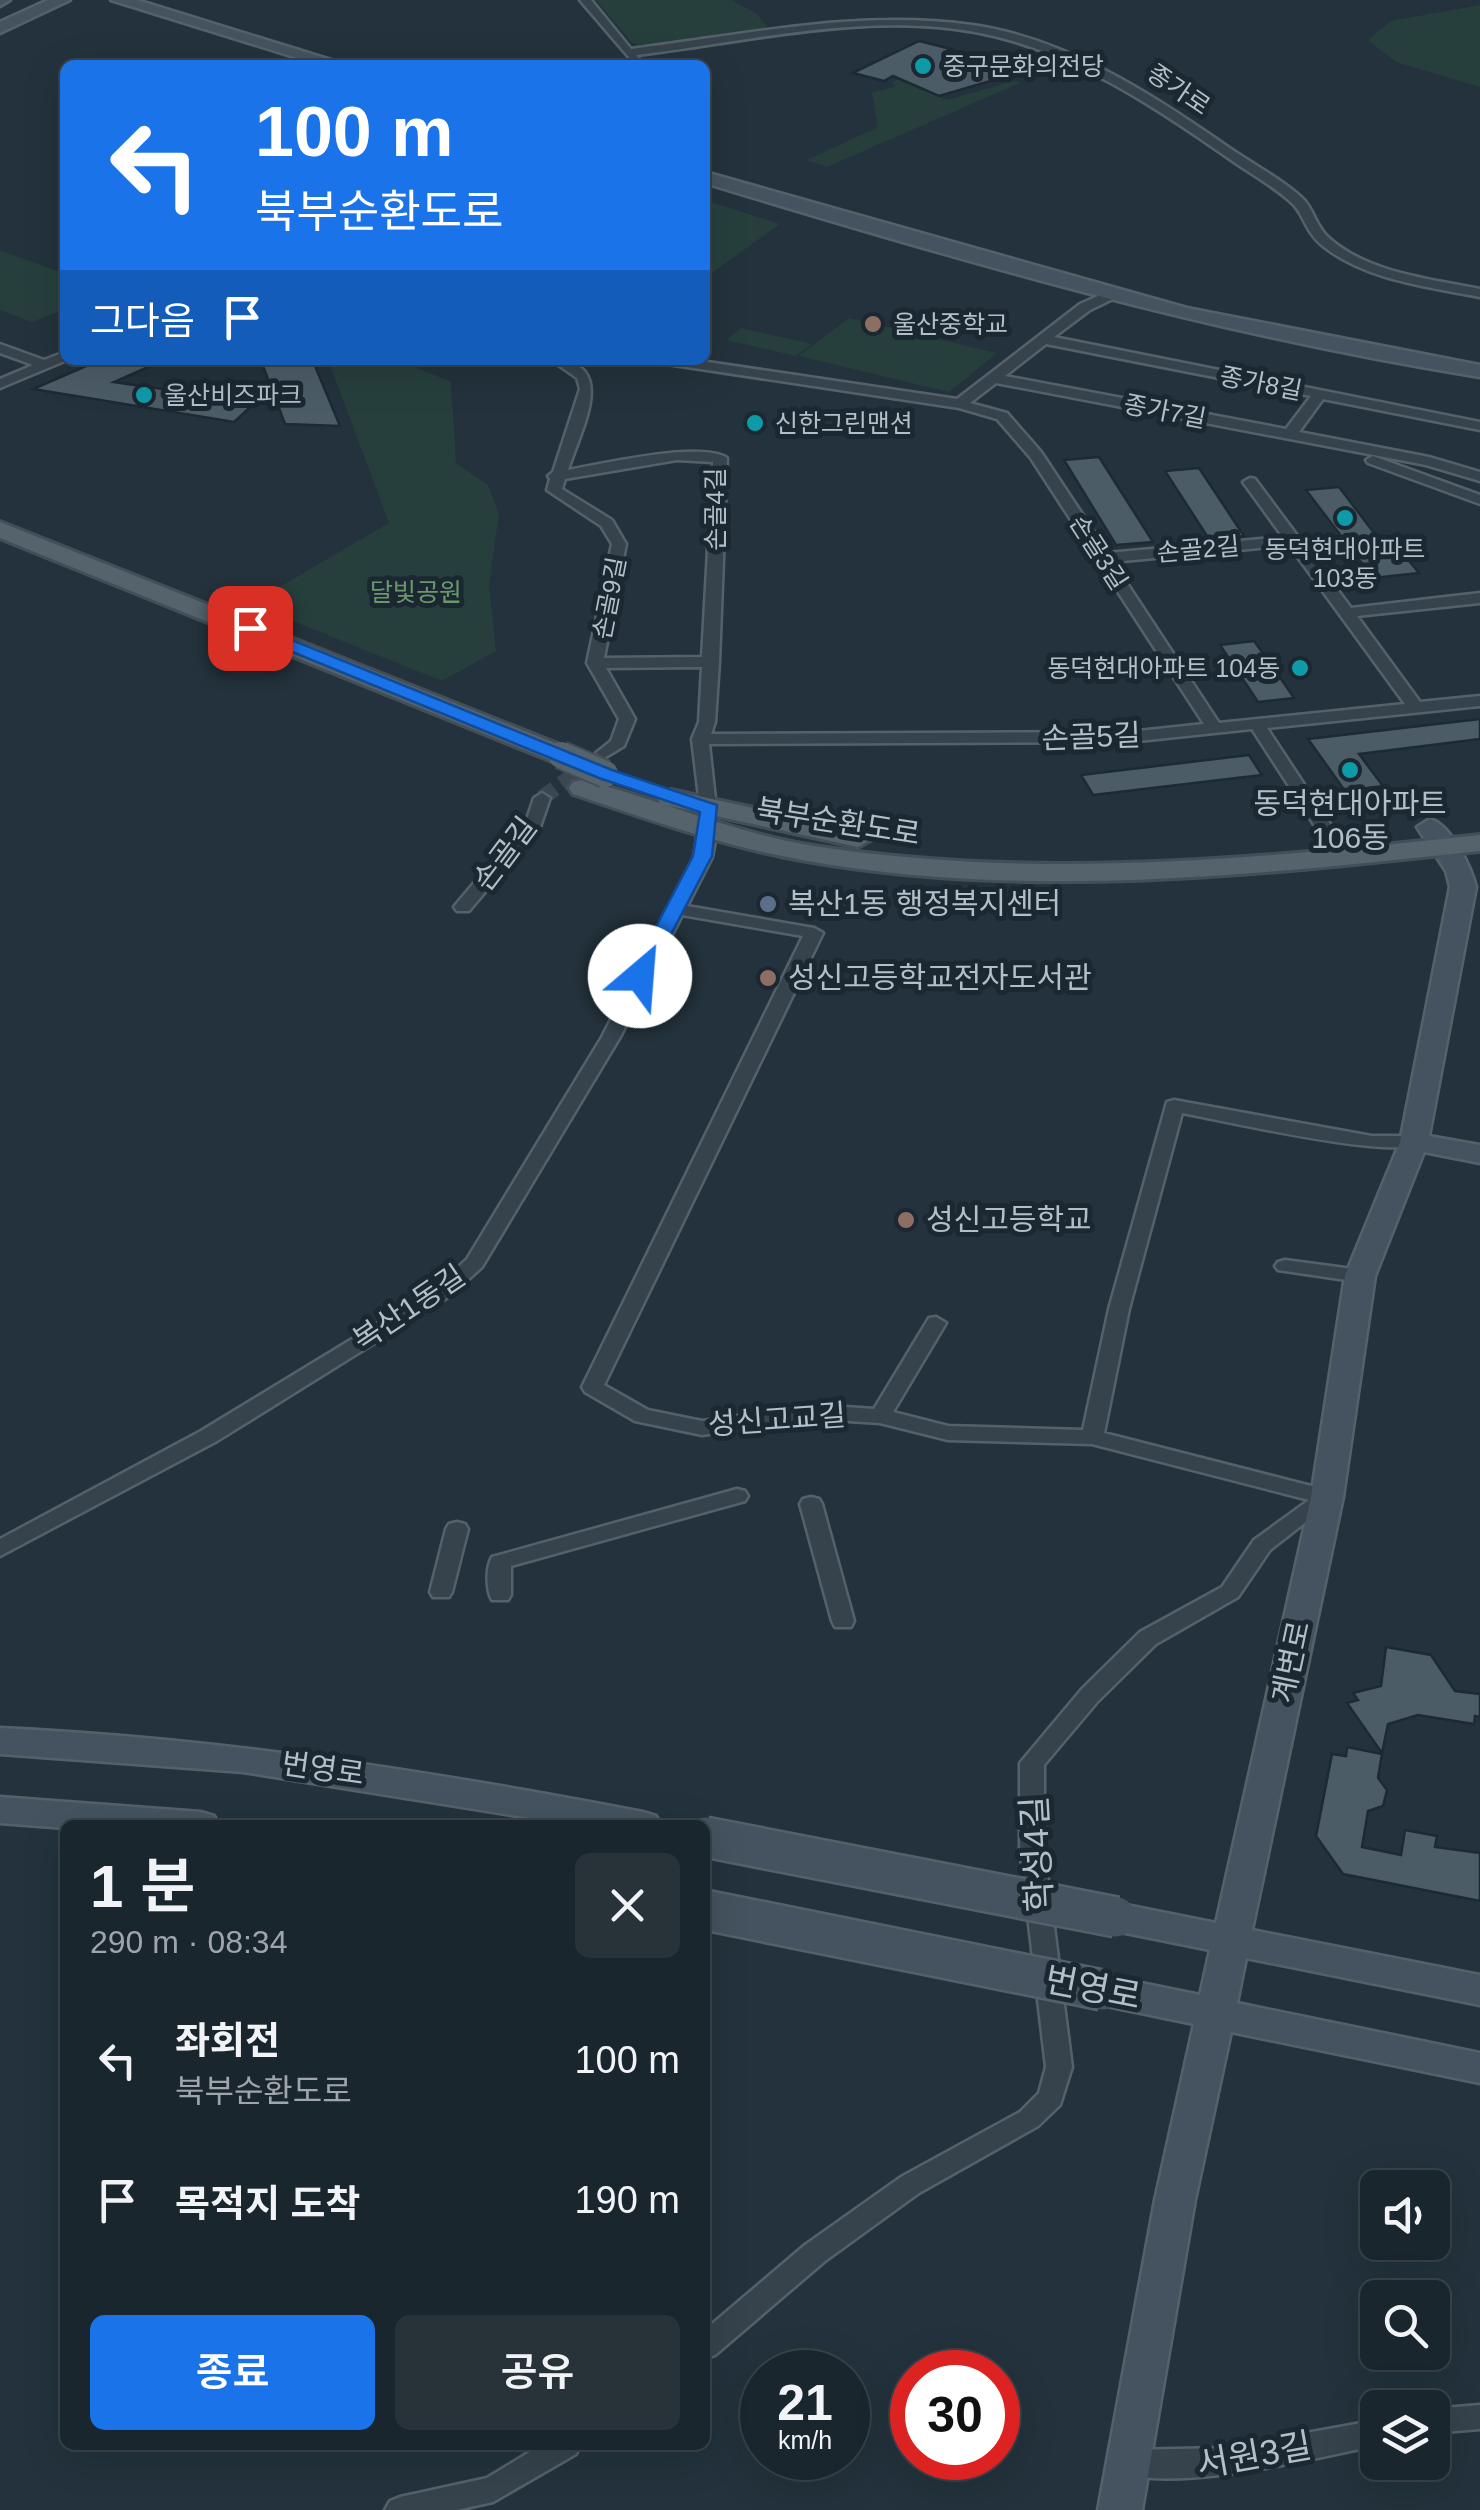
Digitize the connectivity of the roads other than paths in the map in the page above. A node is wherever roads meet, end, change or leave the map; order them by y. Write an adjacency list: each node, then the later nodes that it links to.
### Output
1 (27, 0): 5 (main road)
2 (62, 0): 6 (main road)
3 (118, 0): 8 (main road)
4 (585, 0): 7 (street)
5 (0, 12)
6 (0, 28)
7 (628, 53): 9 (street); 12 (street, 종가로)
8 (321, 60)
9 (633, 60)
10 (710, 179): 11 (main road)
11 (1114, 293): 13 (street); 19 (main road)
12 (1480, 294)
13 (1042, 339): 20 (street); 22 (street, 종가8길)
14 (0, 348): 16 (street)
15 (60, 358): 16 (street)
16 (45, 365): 21 (street)
17 (566, 365): 27 (street)
18 (701, 365): 23 (street)
19 (1480, 371)
20 (994, 378): 23 (street); 25 (street, 종가7길)
21 (0, 384)
22 (1319, 395): 24 (street, 종가8길); 25 (street)
23 (960, 404): 34 (street, 손골3길)
24 (1480, 426)
25 (1289, 435): 26 (street, 종가7길)
26 (1334, 445): 28 (street, 종가7길); 30 (street)
27 (555, 476): 37 (street, 손골4길); 38 (street, 손골9길)
28 (1480, 477)
29 (1250, 482): 32 (street, 손골2길)
30 (1480, 500)
31 (0, 529): 44 (main road, 북부순환도로)
32 (1293, 540): 34 (street, 손골2길); 36 (street, 손골2길)
33 (0, 552): 44 (main road, 북부순환도로)
34 (1103, 558): 42 (street, 손골3길)
35 (1480, 598): 36 (street)
36 (1347, 613): 40 (street, 손골2길)
37 (711, 662): 38 (street); 43 (street, 손골4길)
38 (595, 663): 45 (street, 손골9길)
39 (1480, 701): 40 (street, 손골5길)
40 (1415, 706): 41 (street, 손골5길)
41 (1257, 725): 42 (street, 손골5길); 49 (street)
42 (1215, 729): 43 (street, 손골5길)
43 (700, 739): 47 (street, 손골4길)
44 (550, 762): 45 (main road, 북부순환도로)
45 (598, 772): 47 (main road, 북부순환도로)
46 (542, 798): 52 (street, 손골길)
47 (709, 821): 49 (main road, 북부순환도로); 50 (main road, 북부순환도로); 53 (street, 복산1동길)
48 (1480, 821): 50 (main road, 북부순환도로)
49 (1330, 836): 50 (main road, 북부순환도로)
50 (1437, 836): 51 (main road, 북부순환도로); 54 (main road, 계변로)
51 (1480, 843)
52 (463, 907)
53 (675, 909): 59 (street, 성신고교길); 65 (street, 복산1동길)
54 (1414, 1142): 55 (main road); 57 (main road, 계변로); 60 (street)
55 (1480, 1154)
56 (1284, 1266): 57 (street)
57 (1360, 1276): 62 (main road, 계변로)
58 (936, 1323): 59 (street)
59 (880, 1416): 60 (street, 성신고교길)
60 (1092, 1437): 62 (street, 성신고교길)
61 (737, 1496): 67 (street)
62 (1327, 1496): 75 (main road, 계변로); 79 (street, 학성4길)
63 (810, 1504): 68 (street)
64 (457, 1529): 66 (street)
65 (0, 1548)
66 (441, 1592)
67 (500, 1595)
68 (843, 1620)
69 (0, 1741): 72 (main road, 번영로)
70 (0, 1810): 71 (main road)
71 (134, 1820)
72 (616, 1820)
73 (710, 1838): 75 (main road, bridge)
74 (710, 1911): 77 (main road, 번영로, bridge)
75 (1231, 1940): 76 (main road); 77 (main road, 계변로)
76 (1480, 1990)
77 (1217, 2014): 78 (main road, 번영로); 84 (main road, 계변로)
78 (1480, 2068)
79 (710, 2343)
80 (1480, 2418): 81 (street)
81 (1450, 2420)
82 (1360, 2436): 84 (street, 서원3길)
83 (558, 2450): 85 (street)
84 (1129, 2464): 86 (main road, 계변로)
85 (400, 2510)
86 (1120, 2510)

